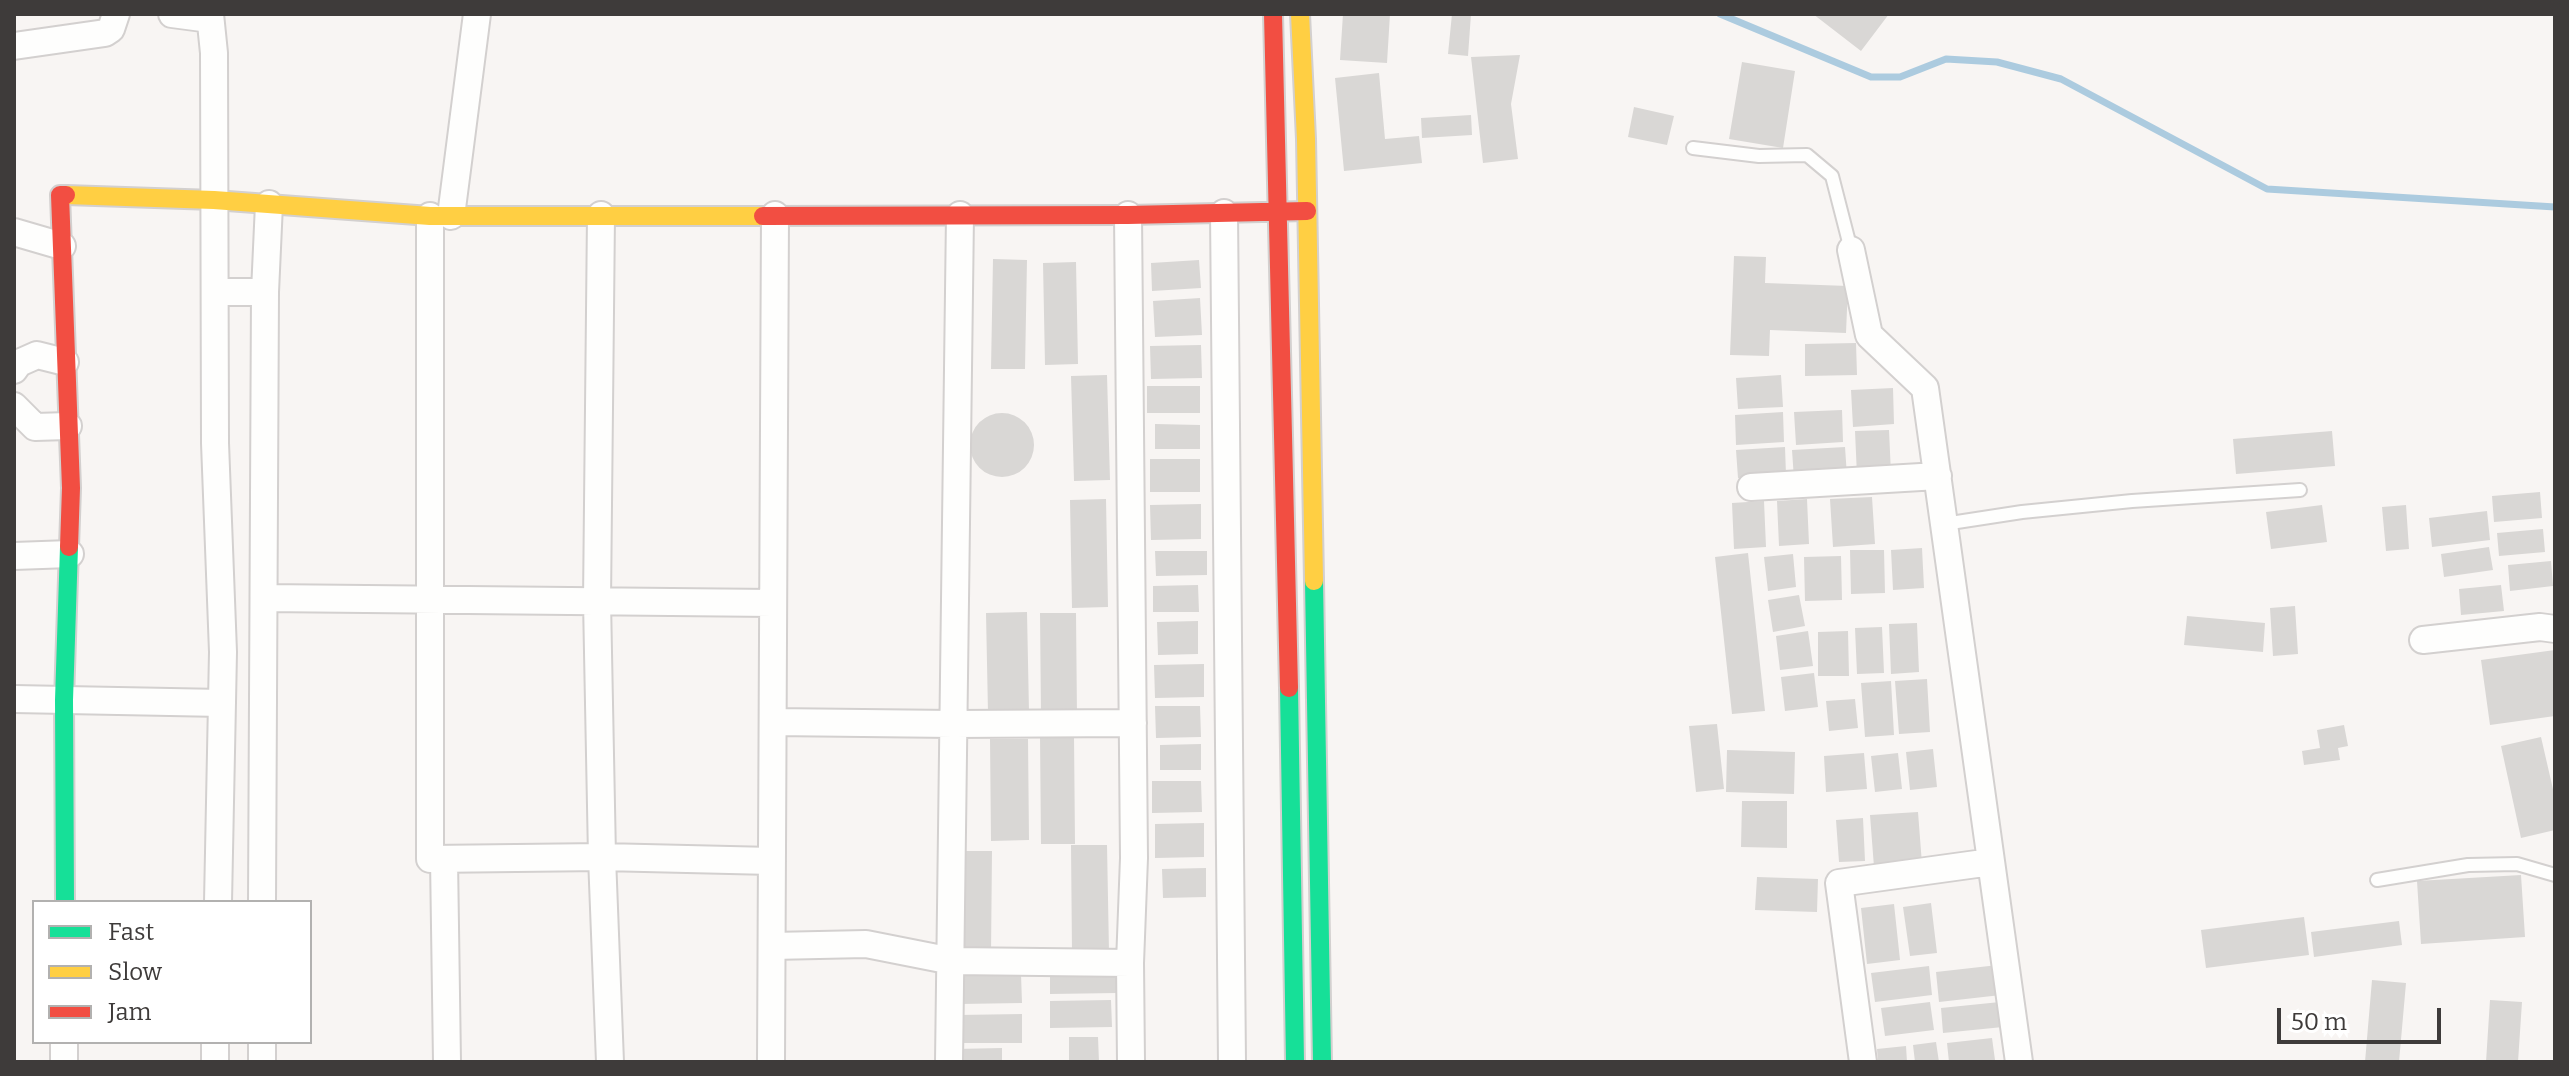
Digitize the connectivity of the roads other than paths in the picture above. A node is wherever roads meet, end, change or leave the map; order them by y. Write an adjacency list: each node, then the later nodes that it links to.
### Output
1 (116, 14): 7 (street)
2 (172, 14): 6 (street)
3 (477, 14): 18 (street)
4 (1273, 14): 12 (street)
5 (1300, 14): 11 (street)
6 (210, 17): 9 (street)
7 (14, 46)
8 (1693, 148): 21 (lane)
9 (214, 200): 10 (street); 20 (street); 22 (street)
10 (269, 204): 18 (street); 23 (street)
11 (1307, 211): 12 (street); 65 (street)
12 (1277, 212): 13 (street); 64 (street)
13 (1224, 213): 17 (street); 63 (street)
14 (601, 215): 15 (street); 18 (street); 36 (street)
15 (775, 215): 16 (street); 37 (street)
16 (960, 215): 17 (street); 45 (street)
17 (1128, 215): 44 (street)
18 (440, 216): 35 (street)
19 (14, 232): 20 (street)
20 (62, 246): 24 (street)
21 (1851, 250): 28 (street)
22 (215, 292): 23 (street); 42 (street)
23 (265, 292): 34 (street)
24 (65, 362): 25 (street); 27 (street)
25 (14, 370)
26 (14, 406): 27 (street)
27 (68, 426): 32 (street)
28 (1938, 476): 29 (street); 31 (street)
29 (1751, 487)
30 (2300, 490): 31 (lane)
31 (1944, 524): 49 (street)
32 (70, 554): 33 (street); 41 (street)
33 (14, 556)
34 (264, 598): 35 (street); 54 (street)
35 (430, 599): 36 (street); 47 (street)
36 (597, 601): 37 (street); 46 (street)
37 (773, 603): 43 (street)
38 (2555, 629): 39 (street)
39 (2423, 640)
40 (14, 699): 41 (street)
41 (64, 700): 42 (street); 52 (street)
42 (222, 703): 53 (street)
43 (773, 722): 45 (street); 48 (street)
44 (1133, 723): 45 (street); 57 (street)
45 (953, 724): 56 (street)
46 (602, 857): 47 (street); 48 (street); 59 (street)
47 (444, 859): 58 (street)
48 (772, 861): 55 (street)
49 (1991, 862): 66 (street); 67 (street)
50 (2555, 875): 51 (lane)
51 (2377, 880)
52 (65, 900)
53 (218, 900)
54 (262, 900)
55 (772, 946): 56 (street); 60 (street)
56 (952, 961): 57 (street); 61 (street)
57 (1130, 963): 62 (street)
58 (447, 1062)
59 (610, 1062)
60 (771, 1062)
61 (949, 1062)
62 (1131, 1062)
63 (1232, 1062)
64 (1295, 1062)
65 (1322, 1062)
66 (1863, 1062)
67 (2019, 1062)

